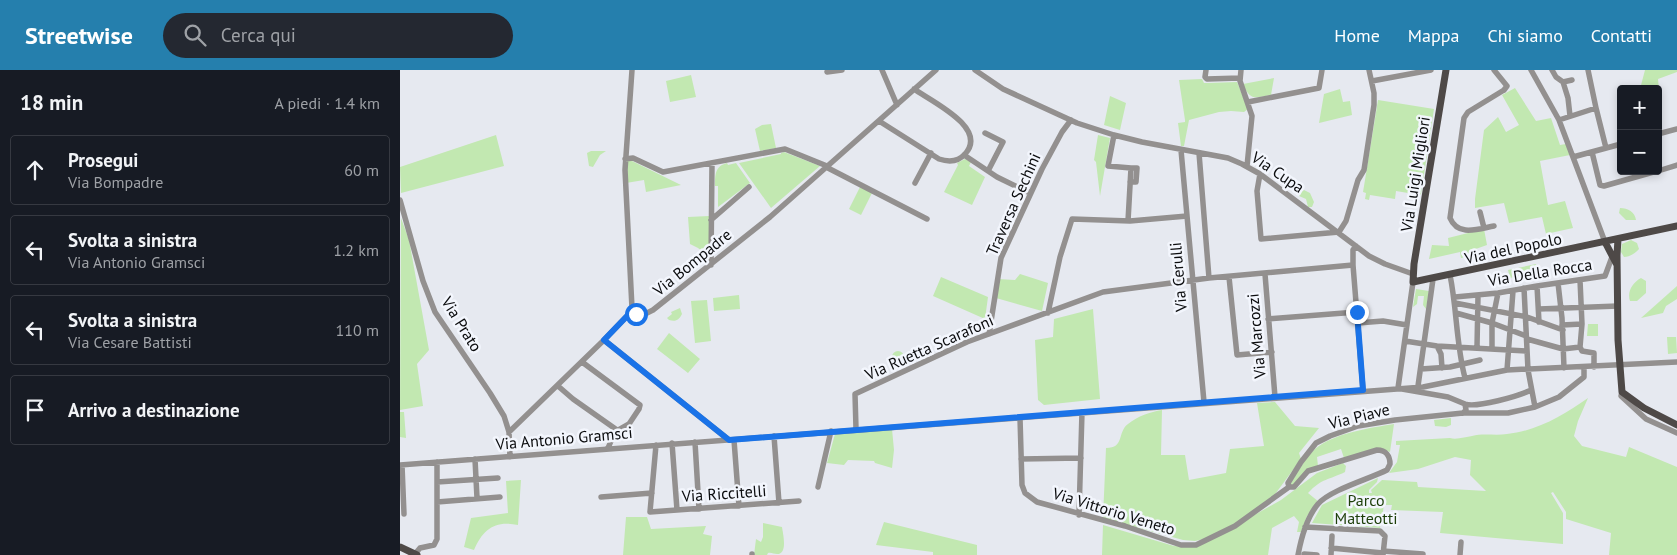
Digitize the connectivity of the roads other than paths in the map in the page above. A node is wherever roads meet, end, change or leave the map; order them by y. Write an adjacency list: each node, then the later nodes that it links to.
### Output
1 (632, 70): 41 (street)
2 (842, 70): 16 (street)
3 (882, 70): 23 (street)
4 (936, 70): 21 (street, Via Bompadre)
5 (975, 70): 26 (street, Via Cupa)
6 (1206, 70): 17 (street)
7 (1241, 70): 17 (street)
8 (1322, 70): 22 (street)
9 (1370, 70): 19 (street)
10 (1431, 70): 19 (street)
11 (1446, 70): 73 (main road, Via Luigi Migliori)
12 (1494, 70): 61 (street)
13 (1531, 70): 27 (street)
14 (1552, 70): 20 (street)
15 (1588, 70): 24 (street)
16 (826, 72)
17 (1240, 78): 22 (street)
18 (1572, 80): 20 (street)
19 (1372, 81): 62 (street)
20 (1563, 82): 25 (street)
21 (914, 90): 23 (street, Via Bompadre); 38 (street)
22 (1248, 102): 44 (street)
23 (897, 105): 28 (street, Via Bompadre)
24 (1596, 108): 25 (street); 34 (street)
25 (1570, 116): 27 (street)
26 (1070, 120): 32 (street, Via Cupa); 52 (street, Traversa Sechini)
27 (1559, 120): 40 (street)
28 (878, 121): 37 (street); 43 (street, Via Bompadre)
29 (1677, 129): 31 (street)
30 (985, 132): 46 (street)
31 (1662, 133)
32 (1114, 135): 35 (street, Via Cupa); 58 (street)
33 (1617, 145): 34 (street)
34 (1606, 148): 36 (street)
35 (1181, 150): 39 (street, Via Cupa); 55 (street, Via Cerulli)
36 (1592, 152): 40 (street); 49 (street)
37 (931, 153): 38 (street); 50 (street)
38 (965, 153): 46 (street)
39 (1199, 153): 44 (street, Via Cupa); 72 (street)
40 (1573, 157): 63 (street)
41 (625, 159): 42 (street); 93 (street)
42 (712, 163): 43 (street); 57 (street)
43 (826, 166): 56 (street); 67 (street, Via Bompadre)
44 (1247, 166): 48 (street, Via Cupa)
45 (1677, 166): 47 (street)
46 (989, 169): 52 (street)
47 (1662, 170)
48 (1260, 174): 62 (street, Via Cupa); 62 (street)
49 (1643, 175)
50 (915, 183)
51 (748, 186): 57 (street)
52 (1031, 191): 105 (street, Traversa Sechini)
53 (400, 200): 153 (street, Via Prato)
54 (1480, 212): 61 (street)
55 (1187, 216): 58 (street); 75 (street, Via Cerulli)
56 (927, 219)
57 (712, 220): 67 (street)
58 (1128, 220): 91 (street)
59 (1494, 226): 61 (street)
60 (1677, 226): 63 (main road, Via del Popolo)
61 (1484, 228)
62 (1339, 232): 65 (street, Via Cupa)
63 (1611, 241): 64 (main road, Via del Popolo); 66 (main road); 66 (main road)
64 (1590, 245): 66 (main road); 70 (main road, Via del Popolo)
65 (1356, 246): 68 (street); 73 (street, Via Cupa)
66 (1615, 256): 76 (street, Via Della Rocca); 84 (main road)
67 (711, 265): 93 (street, Via Bompadre)
68 (1353, 266): 69 (street, Via Ruetta Scarafoni); 90 (street)
69 (1265, 274): 71 (street, Via Ruetta Scarafoni); 96 (street, Via Marcozzi)
70 (1450, 275): 74 (main road, Via del Popolo); 83 (street)
71 (1229, 277): 72 (street, Via Ruetta Scarafoni); 118 (street)
72 (1209, 278): 75 (street, Via Ruetta Scarafoni)
73 (1413, 278): 74 (main road, Via del Popolo); 101 (street)
74 (1434, 278): 109 (street)
75 (1192, 280): 91 (street, Via Ruetta Scarafoni); 141 (street, Via Cerulli)
76 (1580, 280): 77 (street, Via Della Rocca); 87 (street)
77 (1558, 283): 78 (street, Via Della Rocca); 86 (street)
78 (1538, 286): 79 (street, Via Della Rocca); 88 (street)
79 (1524, 288): 80 (street, Via Della Rocca); 95 (street)
80 (1514, 290): 81 (street, Via Della Rocca); 94 (street)
81 (1498, 293): 82 (street, Via Della Rocca); 89 (street)
82 (1478, 296): 83 (street, Via Della Rocca); 85 (street)
83 (1454, 297): 85 (street); 92 (street)
84 (1618, 306): 87 (street); 123 (main road)
85 (1477, 308): 89 (street); 97 (street)
86 (1560, 308): 87 (street); 88 (street); 103 (street)
87 (1582, 308): 102 (street)
88 (1539, 309): 98 (street)
89 (1494, 311): 94 (street); 100 (street)
90 (1357, 312): 96 (street); 99 (street)
91 (1048, 313): 105 (street, Via Ruetta Scarafoni)
92 (1456, 313): 97 (street); 111 (street)
93 (629, 314): 107 (street)
94 (1511, 315): 95 (street); 104 (street)
95 (1525, 317): 98 (street); 106 (street)
96 (1268, 319): 118 (street, Via Marcozzi)
97 (1476, 319): 100 (street); 112 (street)
98 (1539, 322): 103 (street)
99 (1358, 323): 101 (street); 135 (street)
100 (1492, 323): 104 (street); 114 (street)
101 (1407, 324): 108 (street)
102 (1582, 324): 103 (street); 113 (street)
103 (1563, 328): 115 (street)
104 (1510, 330): 106 (street); 116 (street)
105 (990, 334): 150 (street, Via Ruetta Scarafoni)
106 (1527, 337): 115 (street); 117 (street)
107 (604, 340): 120 (street); 156 (street)
108 (1405, 341): 109 (street); 134 (street)
109 (1424, 344): 110 (street); 128 (street)
110 (1437, 346): 111 (street); 126 (street)
111 (1459, 346): 112 (street); 122 (street)
112 (1477, 347): 114 (street)
113 (1580, 347): 115 (street); 125 (street)
114 (1492, 348): 116 (street)
115 (1563, 349): 127 (street)
116 (1508, 350): 117 (street); 129 (street)
117 (1527, 351): 130 (street)
118 (1272, 352): 140 (street, Via Marcozzi)
119 (1480, 360): 122 (street)
120 (582, 362): 132 (street); 151 (street)
121 (1677, 362): 123 (street, Via Antonio Gramsci)
122 (1461, 365): 126 (street); 131 (street)
123 (1619, 365): 125 (street, Via Antonio Gramsci); 138 (main road)
124 (1584, 367): 125 (street, Via Antonio Gramsci); 127 (street, Via Antonio Gramsci); 144 (street, Via Piave)
125 (1594, 367)
126 (1442, 368): 128 (street)
127 (1564, 368): 130 (street, Via Antonio Gramsci)
128 (1421, 370): 133 (street)
129 (1507, 370): 130 (street, Via Antonio Gramsci); 131 (street, Via Antonio Gramsci)
130 (1528, 370): 136 (street)
131 (1464, 378): 133 (street, Via Antonio Gramsci)
132 (558, 386): 151 (street); 153 (street)
133 (1418, 386): 134 (street, Via Antonio Gramsci); 137 (street); 139 (street)
134 (1398, 388): 135 (street, Via Antonio Gramsci); 137 (street)
135 (1363, 390): 140 (street, Via Antonio Gramsci)
136 (1532, 390): 142 (street); 144 (street)
137 (1407, 391): 139 (street)
138 (1622, 392): 149 (main road); 154 (street)
139 (1430, 394): 143 (street)
140 (1275, 397): 141 (street, Via Antonio Gramsci)
141 (1204, 402): 145 (street, Via Antonio Gramsci)
142 (1489, 402): 143 (street); 147 (street)
143 (1465, 404): 146 (street)
144 (1534, 407): 147 (street, Via Piave)
145 (1082, 412): 148 (street, Via Antonio Gramsci); 162 (street)
146 (1463, 413): 147 (street, Via Piave); 171 (street, Via Piave)
147 (1489, 413)
148 (1020, 418): 150 (street, Via Antonio Gramsci); 164 (street, Via Vittorio Veneto)
149 (1677, 425)
150 (856, 429): 152 (street, Via Antonio Gramsci)
151 (617, 430): 160 (street)
152 (831, 431): 155 (street, Via Antonio Gramsci); 170 (street)
153 (510, 432): 161 (street, Via Prato)
154 (1677, 433)
155 (774, 436): 156 (street, Via Antonio Gramsci); 178 (street)
156 (731, 440): 157 (street, Via Antonio Gramsci); 179 (street)
157 (695, 442): 158 (street, Via Antonio Gramsci); 180 (street)
158 (672, 443): 159 (street, Via Antonio Gramsci); 181 (street)
159 (656, 445): 160 (street, Via Antonio Gramsci); 172 (street)
160 (608, 448): 161 (street, Via Antonio Gramsci)
161 (510, 457): 163 (street, Via Antonio Gramsci)
162 (1081, 458): 164 (street); 183 (street)
163 (475, 459): 165 (street, Via Antonio Gramsci); 168 (street)
164 (1021, 460): 183 (street, Via Vittorio Veneto)
165 (437, 462): 166 (street, Via Antonio Gramsci); 169 (street)
166 (401, 465): 182 (street)
167 (498, 478): 168 (street)
168 (476, 480): 169 (street); 175 (street)
169 (437, 482): 177 (street)
170 (818, 487)
171 (1289, 487): 183 (street, Via Vittorio Veneto); 184 (street, Via Vittorio Veneto)
172 (652, 493): 174 (street); 181 (street, Via Riccitelli)
173 (500, 497): 175 (street)
174 (602, 497)
175 (477, 498): 177 (street)
176 (799, 501): 178 (street, Via Riccitelli)
177 (437, 502): 190 (street)
178 (779, 503): 179 (street, Via Riccitelli)
179 (738, 506): 180 (street, Via Riccitelli)
180 (699, 509): 181 (street, Via Riccitelli)
181 (678, 510)
182 (404, 514)
183 (1079, 515)
184 (1306, 527): 189 (street); 192 (street)
185 (1332, 536): 188 (street)
186 (1461, 542): 194 (street)
187 (400, 547): 190 (main road)
188 (1331, 552): 189 (street)
189 (1383, 553): 191 (street)
190 (416, 554)
191 (1422, 554)
192 (1301, 555): 193 (street)
193 (1317, 555)
194 (1460, 555)

